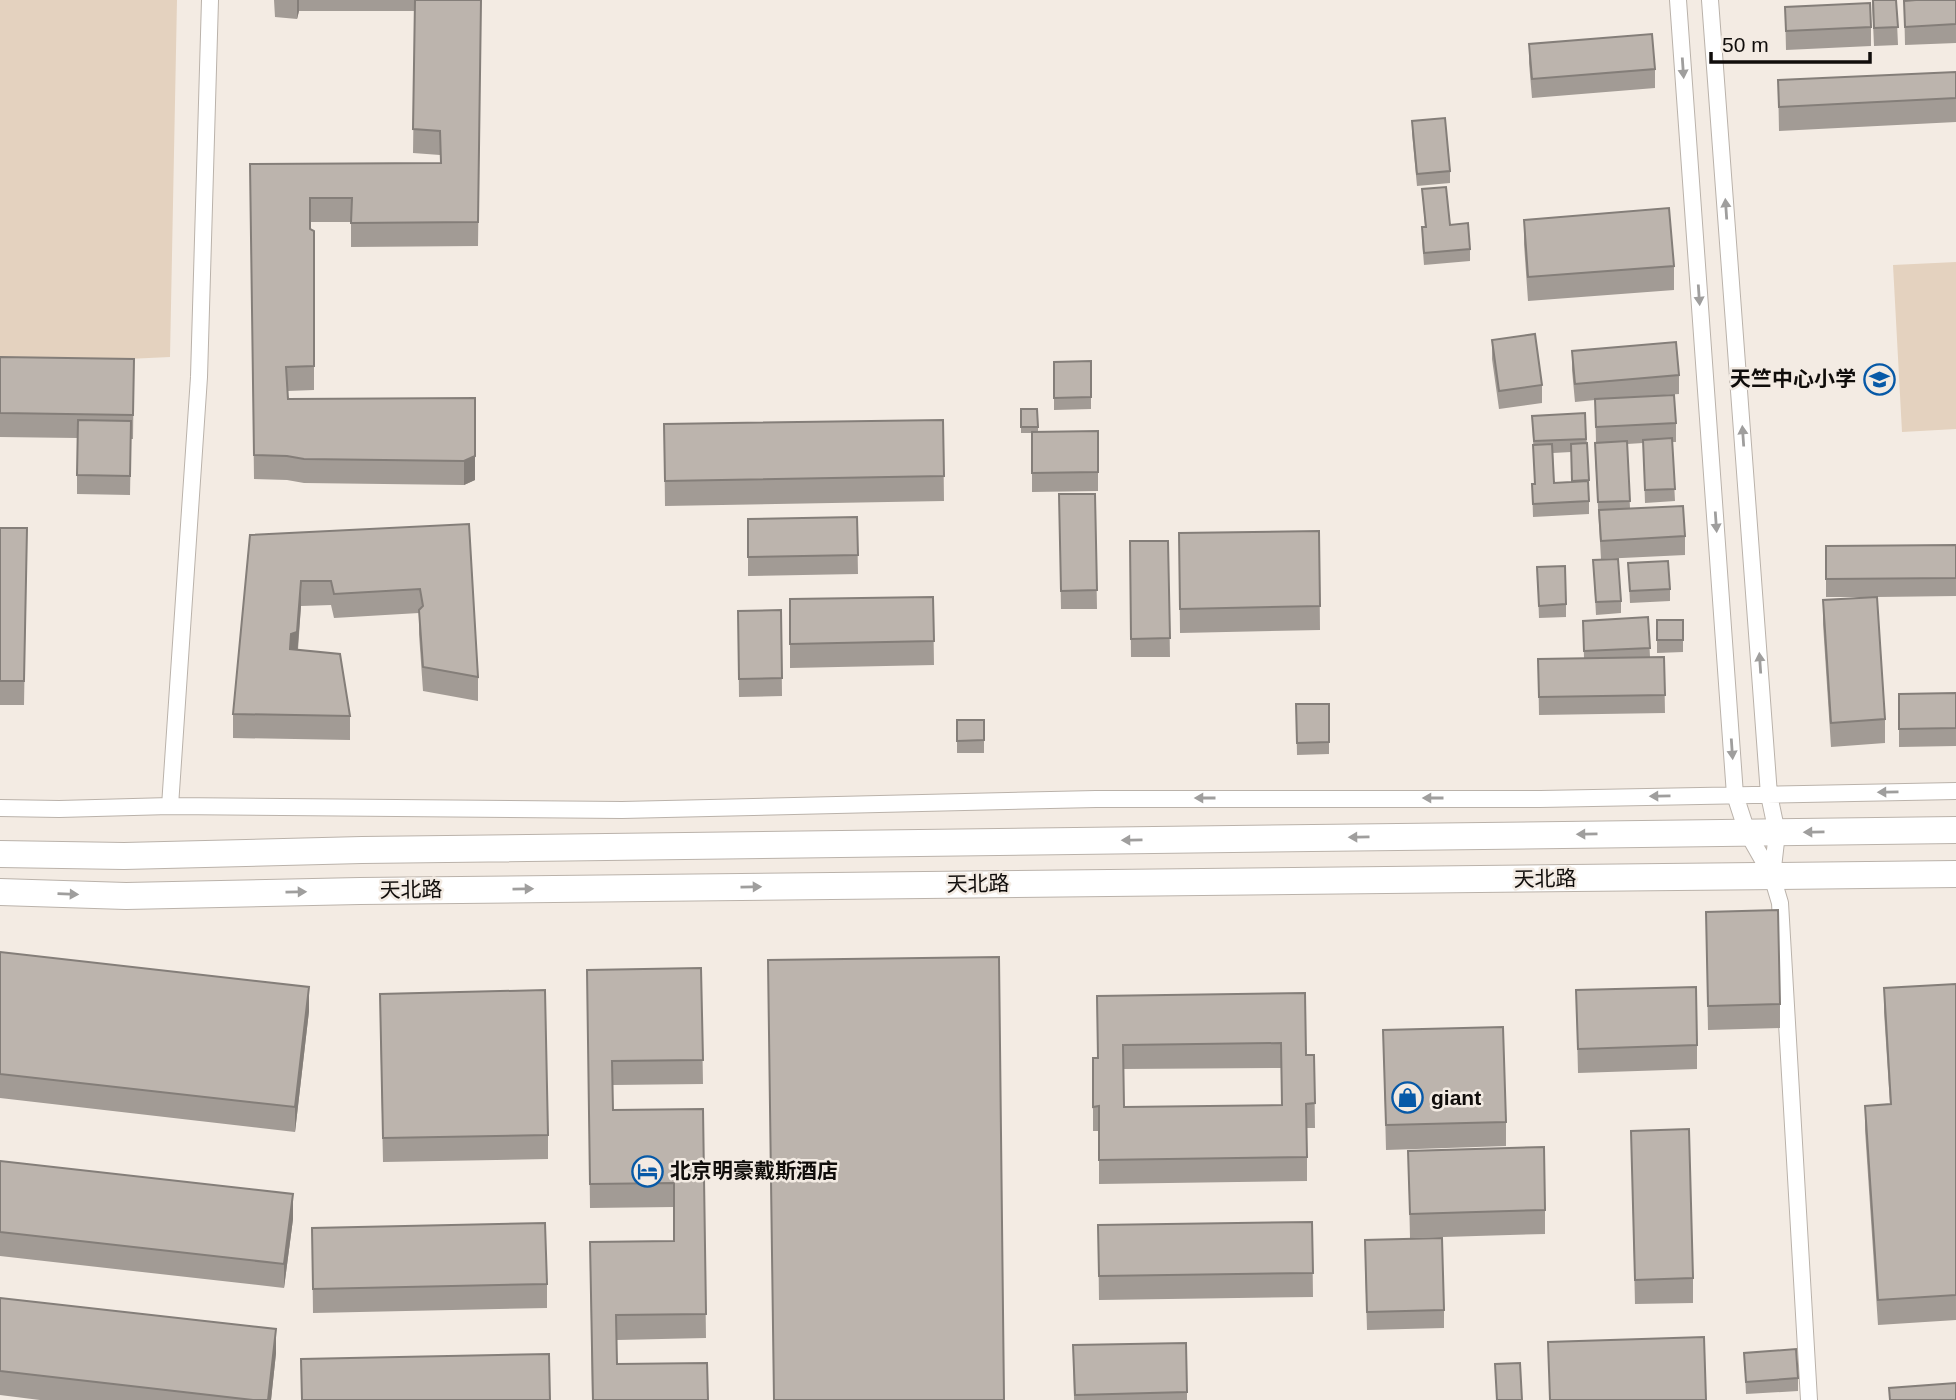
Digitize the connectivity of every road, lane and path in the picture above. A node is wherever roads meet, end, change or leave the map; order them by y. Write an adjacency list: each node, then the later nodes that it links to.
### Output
1 (210, 0): 7 (street)
2 (1678, 0): 5 (street, one-way to 5)
3 (1710, 0): 6 (street, one-way to 3)
4 (1956, 791): 6 (street, one-way to 6)
5 (1735, 794): 6 (street); 7 (street, one-way to 7); 10 (street)
6 (1769, 795): 11 (street)
7 (170, 806): 8 (street)
8 (0, 808)
9 (1956, 831): 11 (main road, 天北路, one-way to 11)
10 (1747, 832): 11 (main road, 天北路); 12 (main road, 天北路, one-way to 12); 14 (street)
11 (1777, 833): 14 (street)
12 (0, 854)
13 (1956, 874): 14 (main road, 天北路)
14 (1772, 876): 15 (main road, 天北路, one-way to 14); 16 (street)
15 (0, 892)
16 (1809, 1400)

